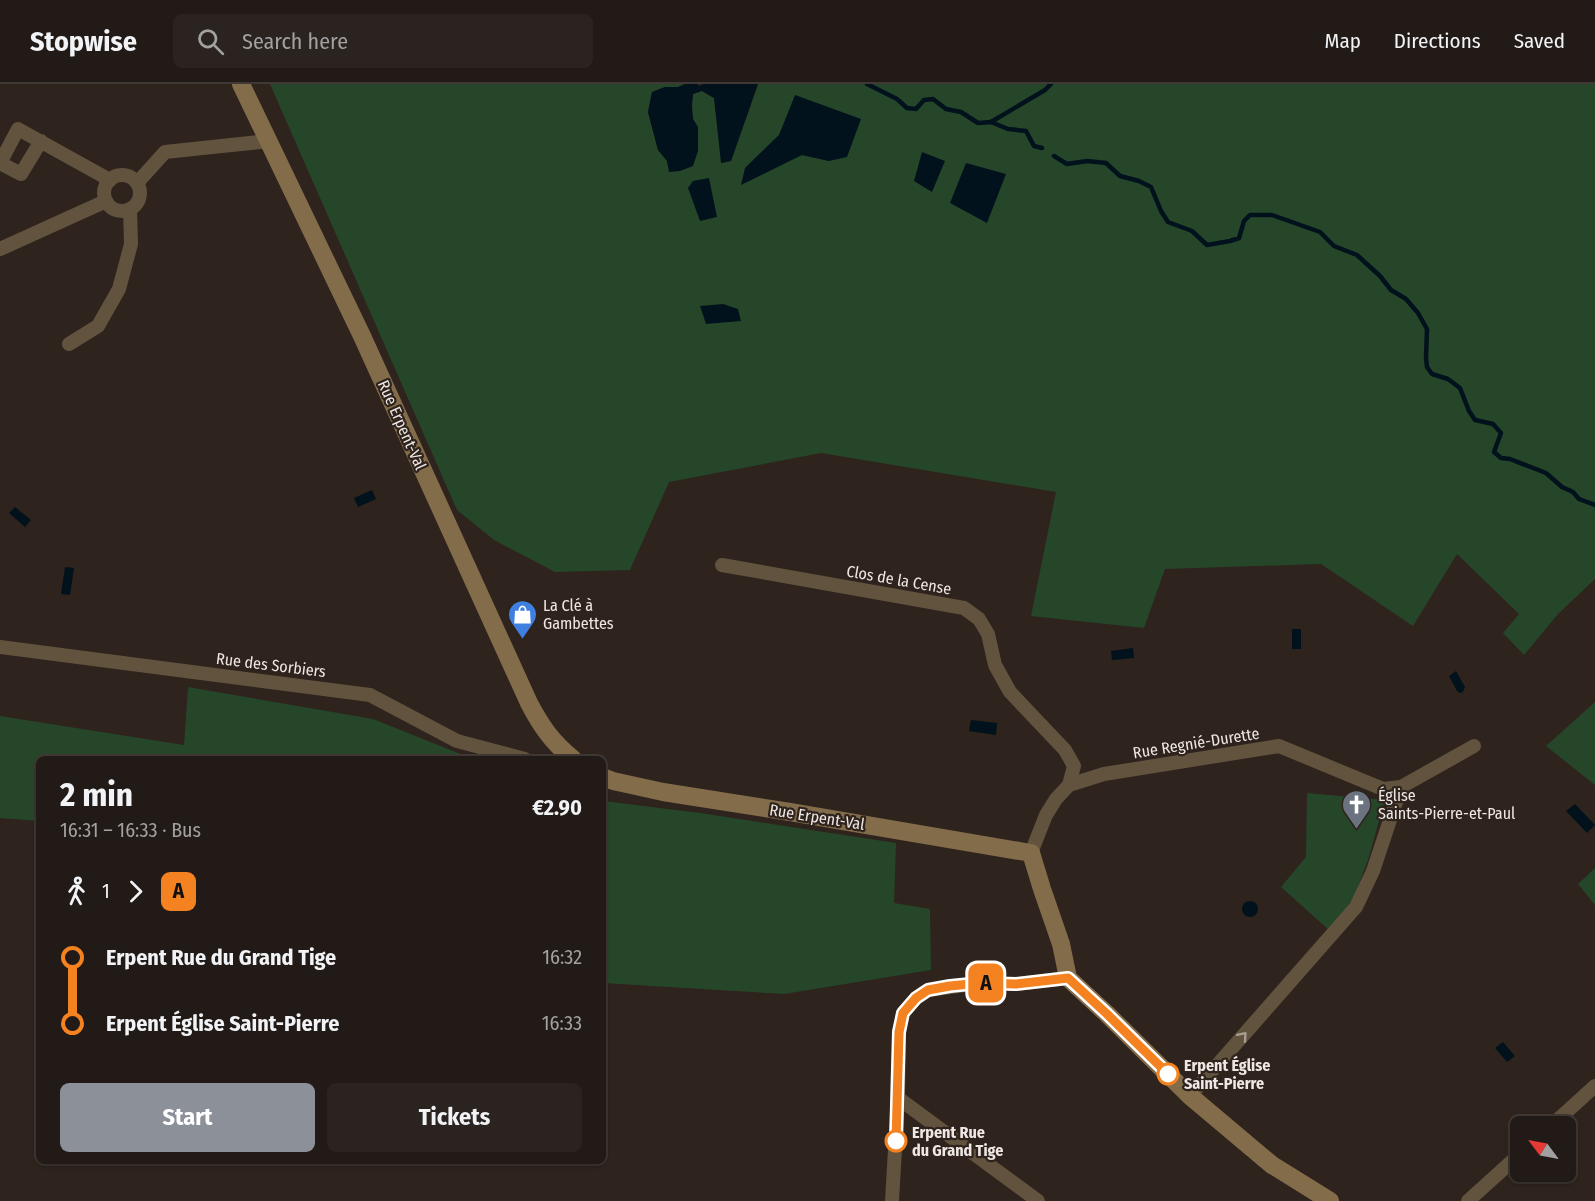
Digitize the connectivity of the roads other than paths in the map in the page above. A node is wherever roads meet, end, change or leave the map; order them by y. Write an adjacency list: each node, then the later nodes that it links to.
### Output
1 (241, 84): 3 (street, Rue Erpent-Val)
2 (41, 141): 4 (street)
3 (269, 141): 5 (street); 14 (street, Rue Erpent-Val)
4 (110, 180): 5 (street); 6 (street)
5 (137, 183): 7 (street)
6 (106, 201): 7 (street); 8 (street)
7 (130, 209): 9 (street)
8 (0, 249)
9 (69, 344)
10 (722, 566): 16 (street, Clos de la Cense)
11 (0, 647): 13 (street, Rue des Sorbiers)
12 (1474, 747): 17 (street)
13 (514, 756)
14 (563, 756)
15 (606, 778): 18 (street, Rue Erpent-Val)
16 (1069, 785): 17 (street, Rue Regnié-Durette); 18 (street)
17 (1401, 787): 21 (street, one-way to 17)
18 (1031, 853): 19 (street)
19 (1068, 978): 21 (street); 22 (street)
20 (1595, 1086): 23 (street)
21 (1190, 1096): 27 (street)
22 (898, 1098): 25 (street); 26 (street)
23 (1562, 1116)
24 (1510, 1163): 28 (street)
25 (892, 1201)
26 (1038, 1201)
27 (1330, 1201)
28 (1468, 1201)

